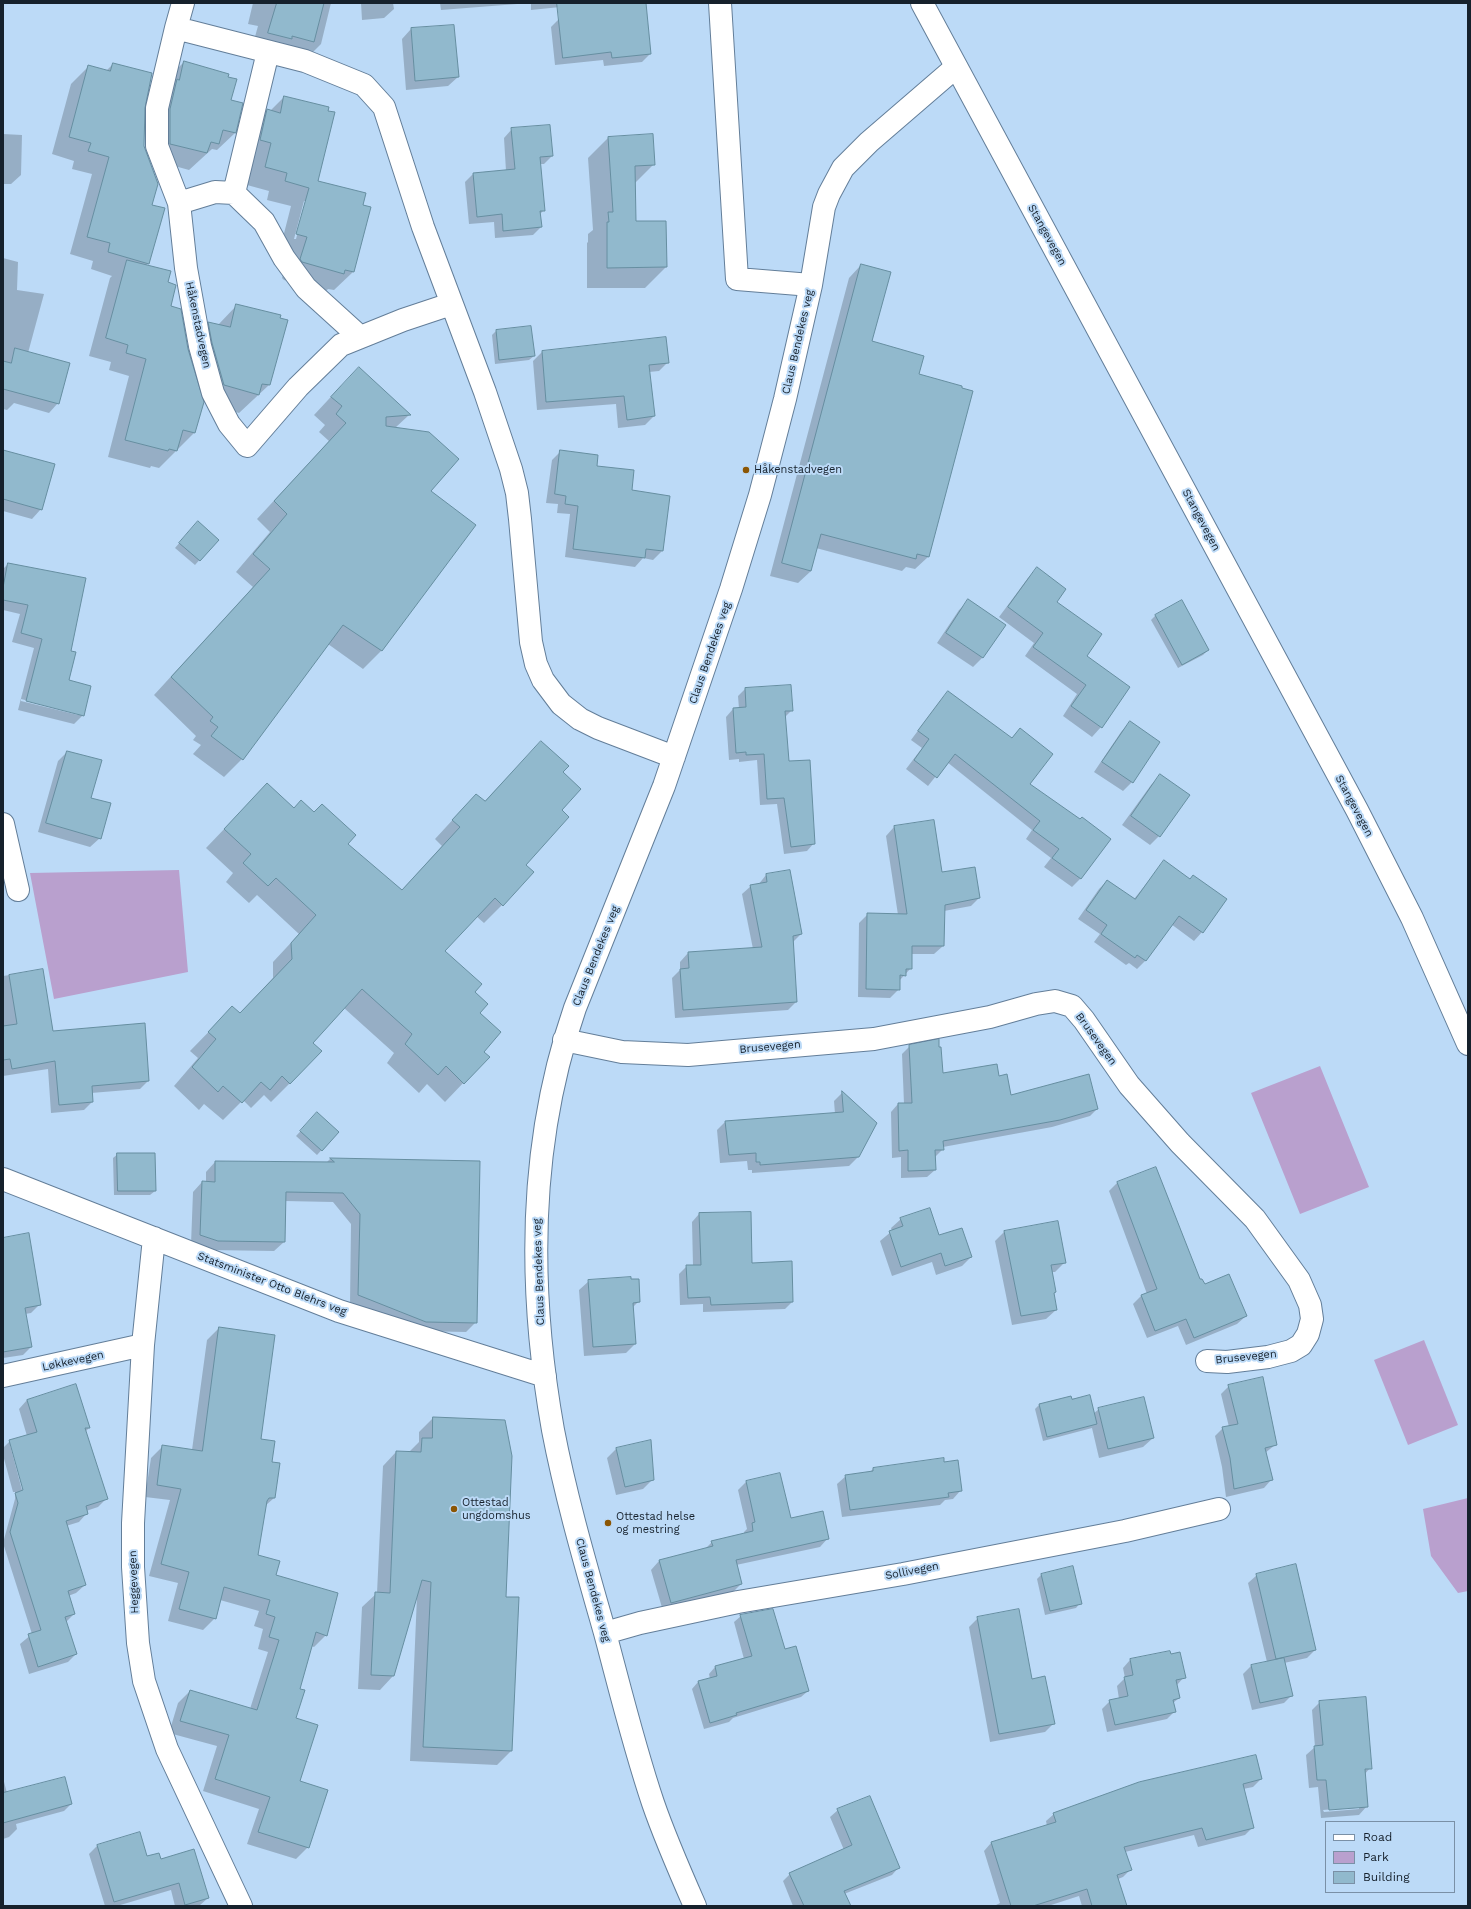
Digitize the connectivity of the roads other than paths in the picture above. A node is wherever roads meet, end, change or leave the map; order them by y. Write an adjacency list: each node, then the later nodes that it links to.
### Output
1 (183, 3): 4 (street, Håkenstadvegen)
2 (720, 3): 9 (street)
3 (922, 3): 6 (street, Stangevegen)
4 (176, 28): 5 (street); 8 (street, Håkenstadvegen)
5 (268, 52): 7 (street); 10 (street)
6 (956, 67): 9 (street, Claus Bendekes veg); 16 (street, Stangevegen)
7 (234, 192): 8 (street); 11 (street)
8 (179, 203): 11 (street, Håkenstadvegen)
9 (811, 285): 12 (street, Claus Bendekes veg)
10 (451, 304): 11 (street, Håkenstadvegen); 12 (street)
11 (360, 337)
12 (674, 757): 15 (street, Claus Bendekes veg)
13 (3, 824): 14 (street)
14 (18, 890)
15 (564, 1040): 20 (street, Brusevegen); 22 (street, Claus Bendekes veg)
16 (1468, 1044)
17 (3, 1179): 18 (street, Statsminister Otto Blehrs veg)
18 (154, 1238): 19 (street, Heggevegen); 22 (street, Statsminister Otto Blehrs veg)
19 (143, 1345): 21 (street, Løkkevegen); 25 (street, Heggevegen)
20 (1207, 1361)
21 (3, 1376)
22 (545, 1376): 24 (street, Claus Bendekes veg)
23 (1219, 1509): 24 (street, Sollivegen)
24 (605, 1633): 26 (street, Claus Bendekes veg)
25 (241, 1906)
26 (695, 1906)

